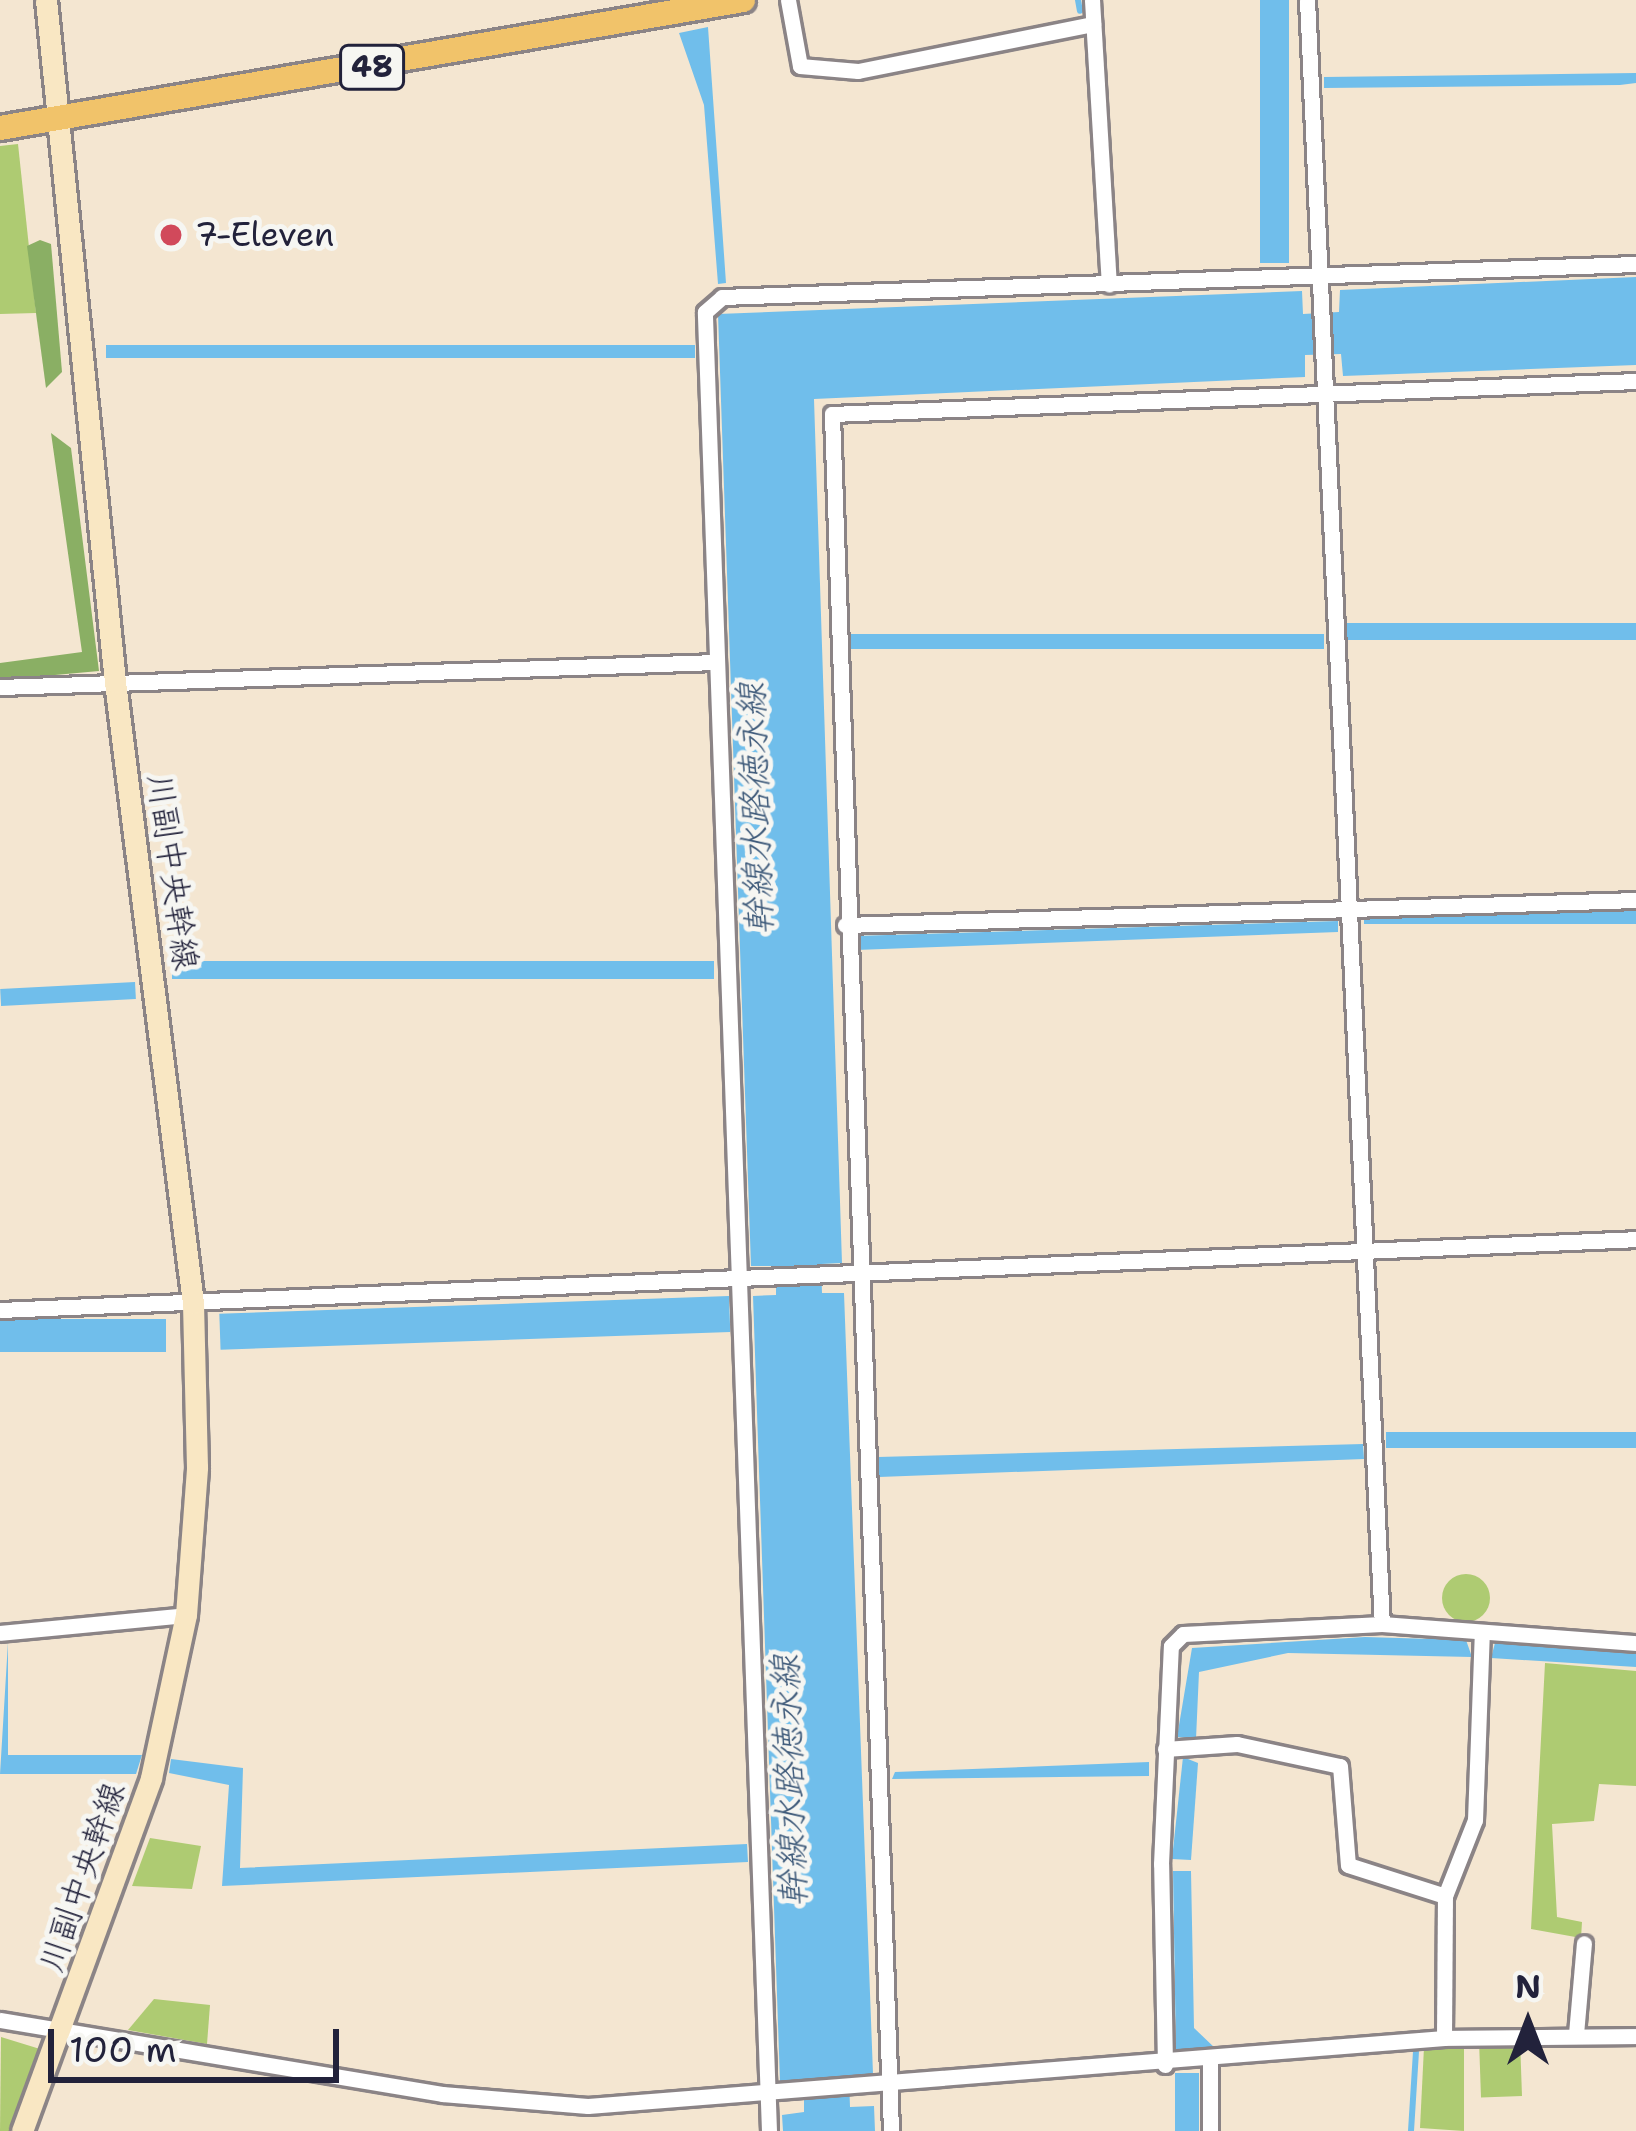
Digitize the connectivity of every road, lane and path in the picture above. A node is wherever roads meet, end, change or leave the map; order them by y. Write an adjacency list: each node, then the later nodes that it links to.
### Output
1 (46, 0): 7 (street, 川副中央幹線)
2 (743, 0): 7 (main road, 48)
3 (788, 0): 6 (street)
4 (1092, 0): 6 (street)
5 (1307, 0): 10 (street)
6 (1093, 24): 11 (street)
7 (57, 124): 8 (main road, 48); 15 (street, 川副中央幹線)
8 (0, 128)
9 (1636, 264): 10 (street)
10 (1321, 276): 11 (street); 13 (street)
11 (1109, 284): 14 (street)
12 (1636, 381): 13 (street)
13 (1326, 392): 18 (street); 19 (street)
14 (717, 662): 15 (street); 23 (street)
15 (115, 682): 16 (street); 24 (street, 川副中央幹線)
16 (0, 687)
17 (1636, 899): 18 (street)
18 (1351, 910): 19 (street); 21 (street)
19 (845, 925): 22 (street)
20 (1636, 1239): 21 (street)
21 (1366, 1258): 22 (street); 27 (street)
22 (860, 1277): 23 (street); 41 (street)
23 (739, 1281): 24 (street); 42 (street)
24 (193, 1303): 25 (street); 26 (street, 川副中央幹線)
25 (0, 1310)
26 (186, 1615): 29 (street); 35 (street, 川副中央幹線)
27 (1382, 1624): 28 (street); 31 (street)
28 (1482, 1632): 30 (street); 32 (street)
29 (0, 1633)
30 (1636, 1643)
31 (1166, 1749): 32 (street); 40 (street)
32 (1445, 1897): 38 (street)
33 (1584, 1943): 36 (street)
34 (0, 2020): 35 (street)
35 (63, 2032): 42 (street); 43 (street, 川副中央幹線)
36 (1576, 2034): 37 (street); 38 (street)
37 (1636, 2036)
38 (1444, 2038): 39 (street)
39 (1210, 2062): 40 (street); 46 (street)
40 (1165, 2065): 41 (street)
41 (890, 2088): 42 (street); 45 (street)
42 (768, 2099): 44 (street)
43 (22, 2131)
44 (769, 2131)
45 (891, 2131)
46 (1210, 2131)

